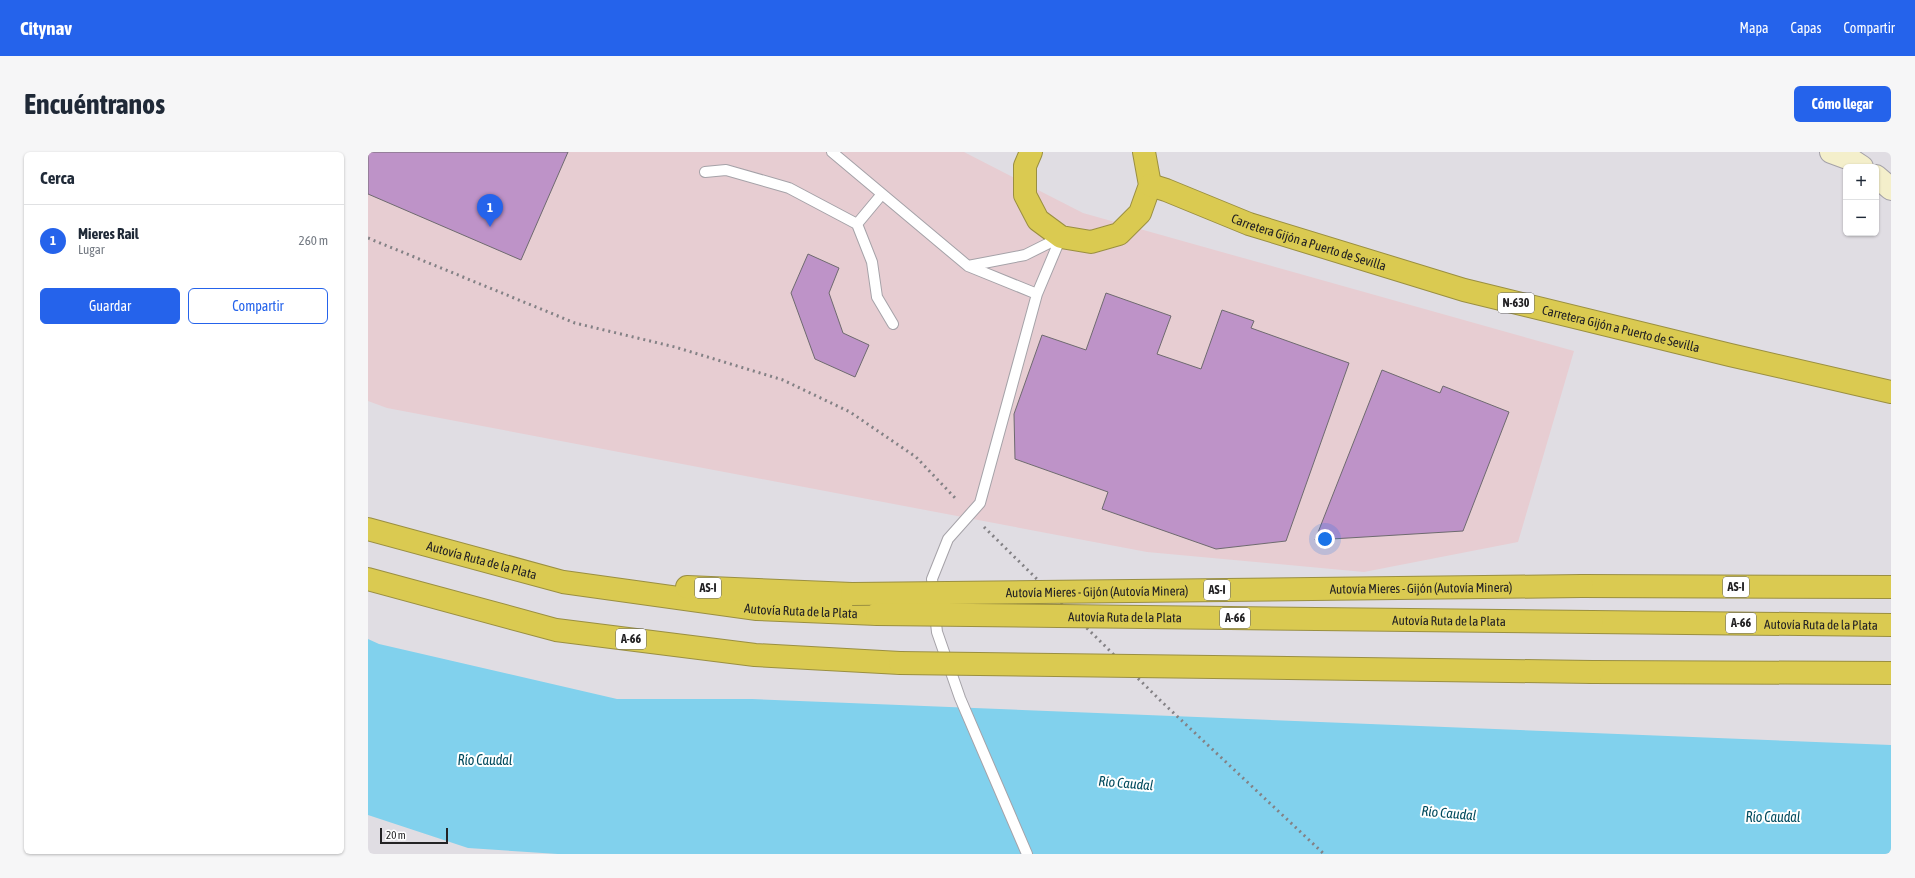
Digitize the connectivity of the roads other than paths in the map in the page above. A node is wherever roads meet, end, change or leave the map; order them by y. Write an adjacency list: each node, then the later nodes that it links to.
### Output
1 (832, 152): 10 (lane)
2 (1031, 152): 12 (highway)
3 (1144, 152): 8 (highway)
4 (1831, 152): 5 (street)
5 (1858, 164)
6 (705, 172): 11 (lane)
7 (1879, 179): 9 (street)
8 (1150, 185): 12 (highway); 16 (highway, Carretera Gijón a Puerto de Sevilla / N-630)
9 (1891, 189)
10 (882, 194): 11 (lane); 13 (lane)
11 (857, 224): 15 (lane)
12 (1061, 237): 13 (lane); 14 (lane)
13 (968, 266): 14 (lane)
14 (1037, 294): 23 (lane)
15 (893, 324)
16 (1891, 392)
17 (368, 529): 19 (highway, Autovía Ruta de la Plata / A-66)
18 (368, 579): 22 (highway, A-66, bridge)
19 (564, 582): 20 (highway, Autovía Mieres - Gijón (Autovía Minera) / AS-I, bridge); 21 (highway, Autovía Ruta de la Plata / A-66, bridge)
20 (1891, 587)
21 (1891, 625)
22 (1891, 673)
23 (1027, 854)

